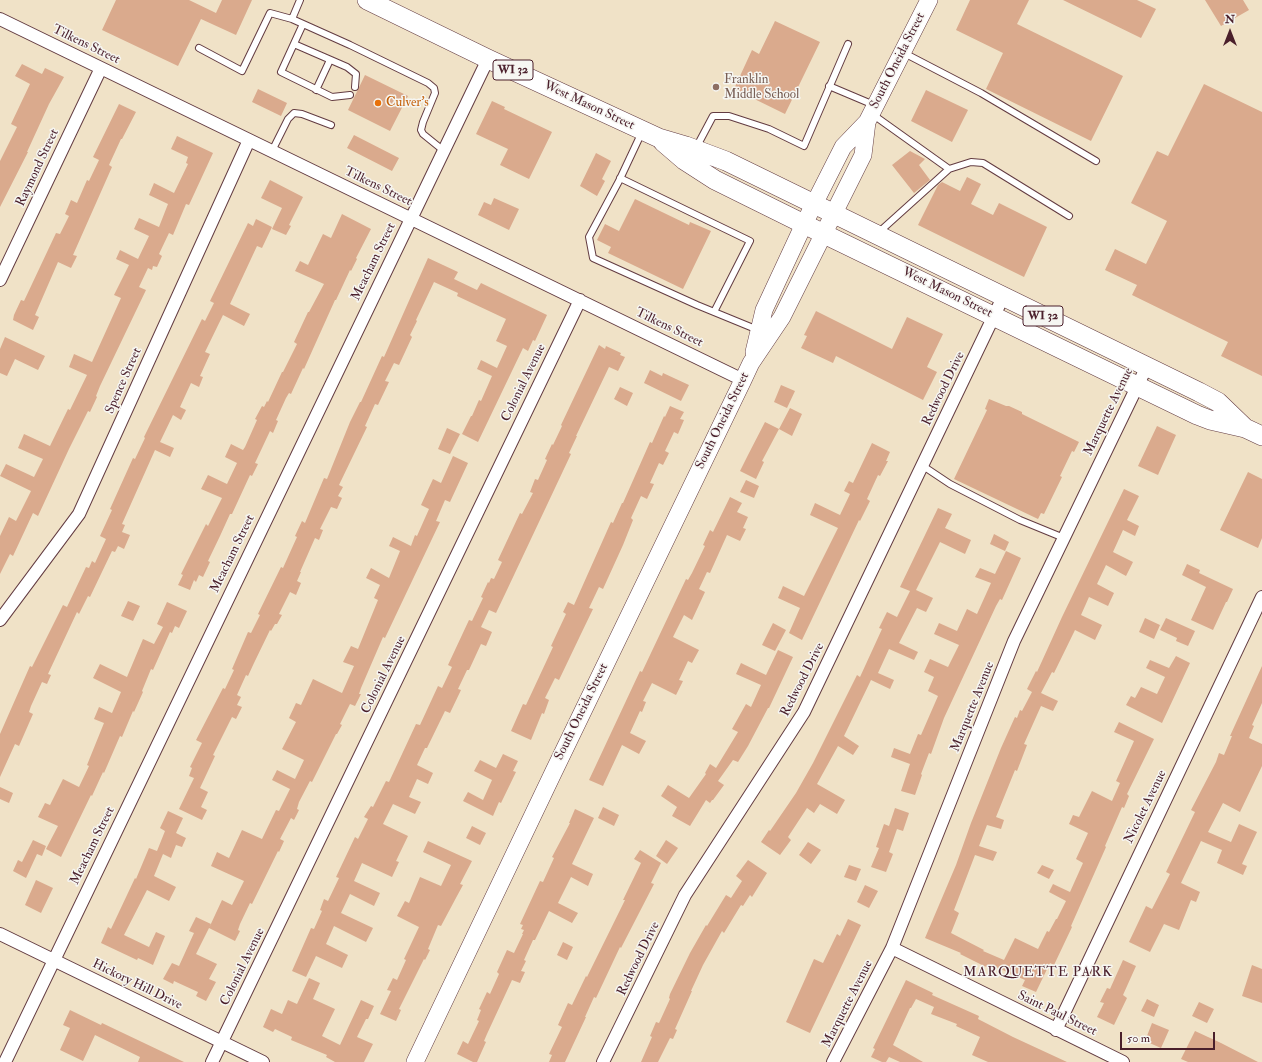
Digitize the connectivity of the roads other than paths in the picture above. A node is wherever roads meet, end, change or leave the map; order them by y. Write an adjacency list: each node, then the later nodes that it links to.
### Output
1 (300, 0): 5 (lane)
2 (367, 0): 11 (main road, West Mason Street / WI 32)
3 (929, 0): 10 (street, South Oneida Street)
4 (0, 19): 13 (street, Tilkens Street)
5 (292, 19): 6 (lane); 9 (lane)
6 (303, 24): 7 (lane); 24 (lane)
7 (294, 44): 12 (lane); 16 (lane)
8 (848, 44): 14 (lane)
9 (199, 48)
10 (902, 52): 18 (street, South Oneida Street); 25 (lane)
11 (488, 59): 20 (main road, West Mason Street / WI 32); 24 (street, Meacham Street)
12 (330, 60): 15 (lane); 16 (lane)
13 (100, 68): 21 (street, Tilkens Street); 35 (street, Raymond Street)
14 (829, 86): 18 (lane); 22 (lane)
15 (355, 87)
16 (316, 90): 17 (lane)
17 (350, 95)
18 (871, 114): 26 (lane); 28 (street, South Oneida Street); 29 (street, South Oneida Street)
19 (331, 126): 23 (lane)
20 (651, 135): 22 (main road, West Mason Street / WI 32); 27 (lane); 32 (main road, West Mason Street / WI 32)
21 (249, 140): 23 (street, Tilkens Street); 49 (street, Spence Street)
22 (696, 149): 28 (main road, West Mason Street / WI 32)
23 (272, 151): 31 (street, Tilkens Street)
24 (444, 151): 31 (street, Meacham Street)
25 (1096, 161)
26 (949, 169): 30 (lane); 34 (lane)
27 (620, 178): 38 (lane); 38 (lane)
28 (814, 204): 29 (main road, West Mason Street / WI 32); 32 (street, South Oneida Street)
29 (834, 214): 33 (street, South Oneida Street); 34 (main road, West Mason Street / WI 32)
30 (1069, 216)
31 (411, 218): 37 (street, Tilkens Street); 52 (street, Meacham Street)
32 (804, 224): 33 (main road, West Mason Street / WI 32); 40 (street, South Oneida Street)
33 (824, 234): 39 (main road, West Mason Street / WI 32); 41 (street, South Oneida Street)
34 (876, 234): 36 (main road, West Mason Street / WI 32)
35 (0, 280)
36 (1003, 297): 39 (street, Redwood Drive); 42 (main road, West Mason Street / WI 32)
37 (580, 300): 43 (street, Tilkens Street); 54 (street, Colonial Avenue)
38 (714, 312): 40 (lane)
39 (994, 316): 44 (main road, West Mason Street / WI 32); 46 (street, Redwood Drive)
40 (759, 331): 41 (street, South Oneida Street)
41 (751, 364): 43 (street, South Oneida Street)
42 (1147, 366): 44 (street, Marquette Avenue); 45 (main road, West Mason Street / WI 32)
43 (743, 380): 58 (street, South Oneida Street)
44 (1138, 386): 45 (main road, West Mason Street / WI 32); 47 (street, Marquette Avenue)
45 (1254, 432)
46 (923, 466): 47 (lane); 59 (street, Redwood Drive)
47 (1064, 538): 51 (street, Marquette Avenue)
48 (1261, 600): 53 (street, Nicolet Avenue)
49 (0, 620)
50 (0, 934): 52 (street, Hickory Hill Drive)
51 (892, 948): 53 (street, Saint Paul Street); 60 (street, Marquette Avenue)
52 (53, 960): 54 (street, Hickory Hill Drive); 55 (street, Meacham Street)
53 (1056, 1030): 61 (street, Saint Paul Street)
54 (222, 1042): 56 (street, Colonial Avenue); 57 (street, Hickory Hill Drive)
55 (5, 1062)
56 (212, 1062)
57 (262, 1062)
58 (415, 1062)
59 (603, 1062)
60 (833, 1062)
61 (1124, 1062)

